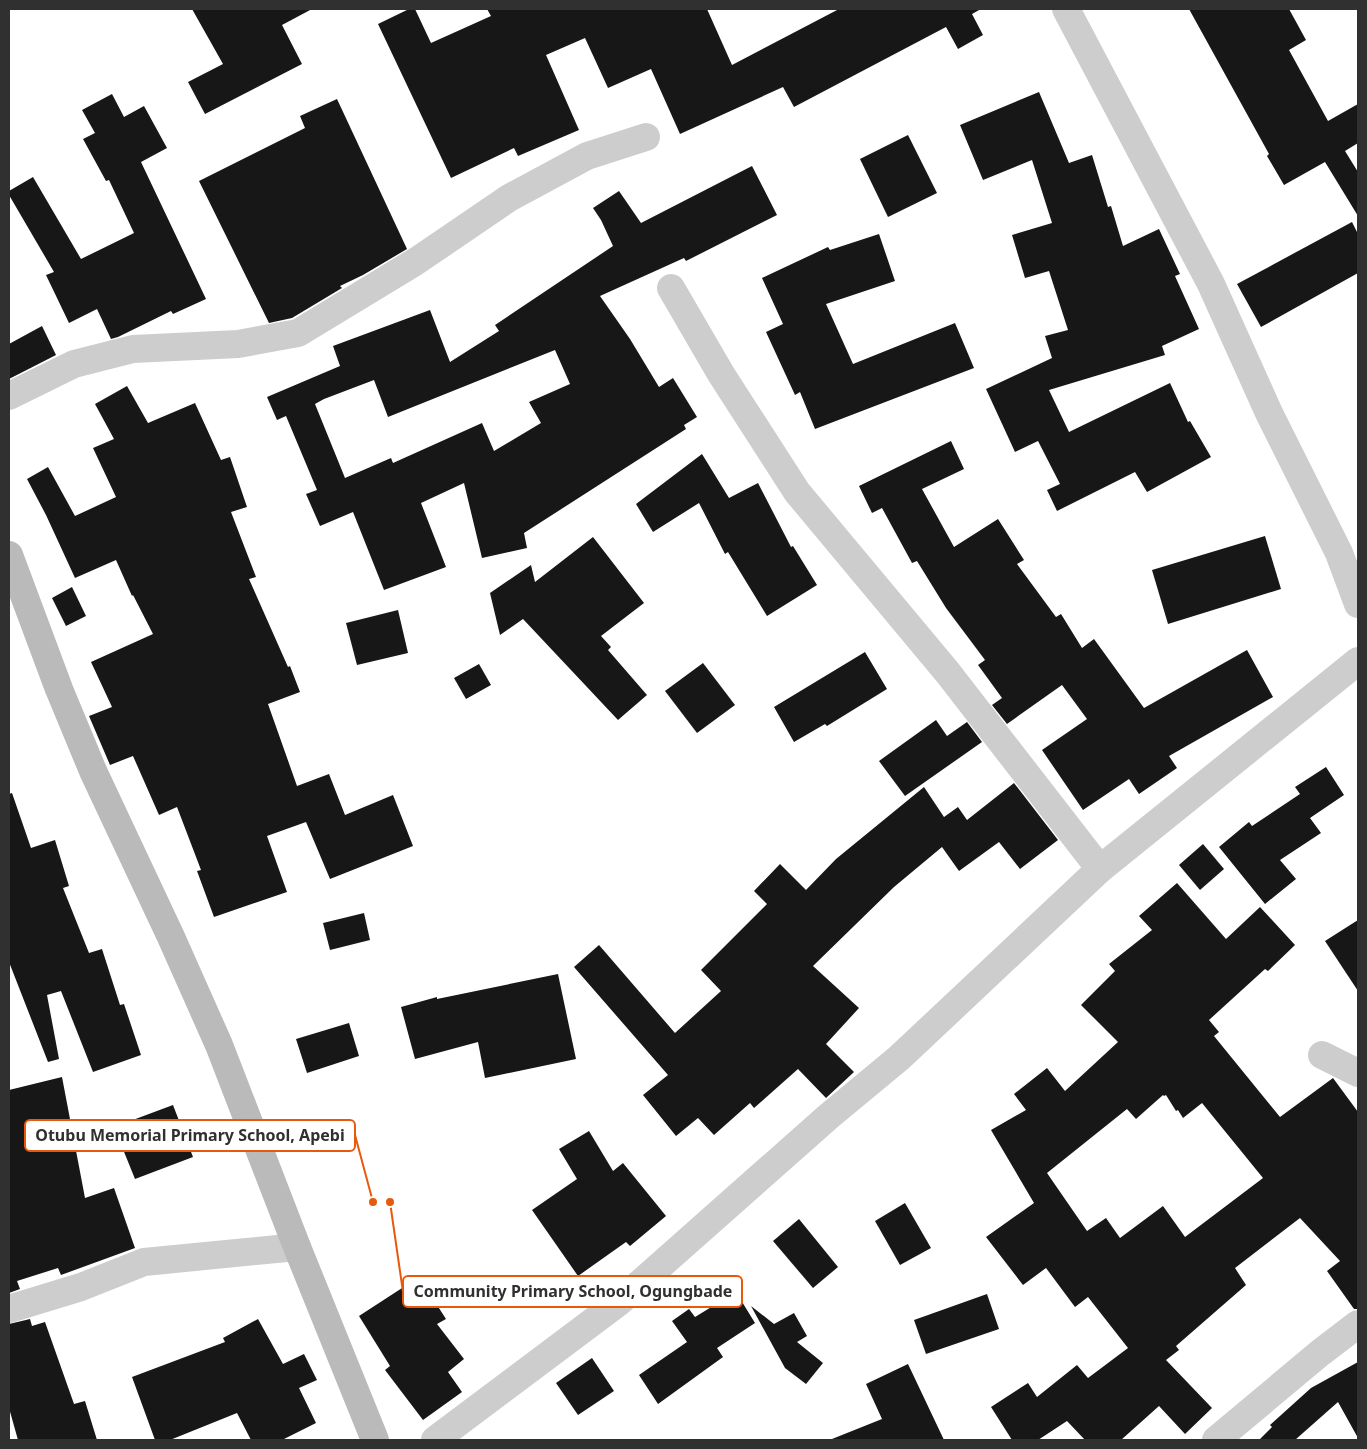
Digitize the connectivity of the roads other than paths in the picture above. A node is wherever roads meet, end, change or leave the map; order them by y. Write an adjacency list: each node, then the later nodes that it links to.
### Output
1 (1066, 9): 6 (street)
2 (646, 138): 4 (street)
3 (671, 288): 8 (street)
4 (9, 396)
5 (9, 555): 11 (street)
6 (1358, 604)
7 (1358, 661): 8 (street)
8 (1100, 868): 15 (street)
9 (1322, 1055): 10 (street)
10 (1358, 1073)
11 (297, 1247): 12 (street); 14 (street)
12 (9, 1309)
13 (1358, 1324): 16 (street)
14 (375, 1440)
15 (435, 1440)
16 (1216, 1440)

